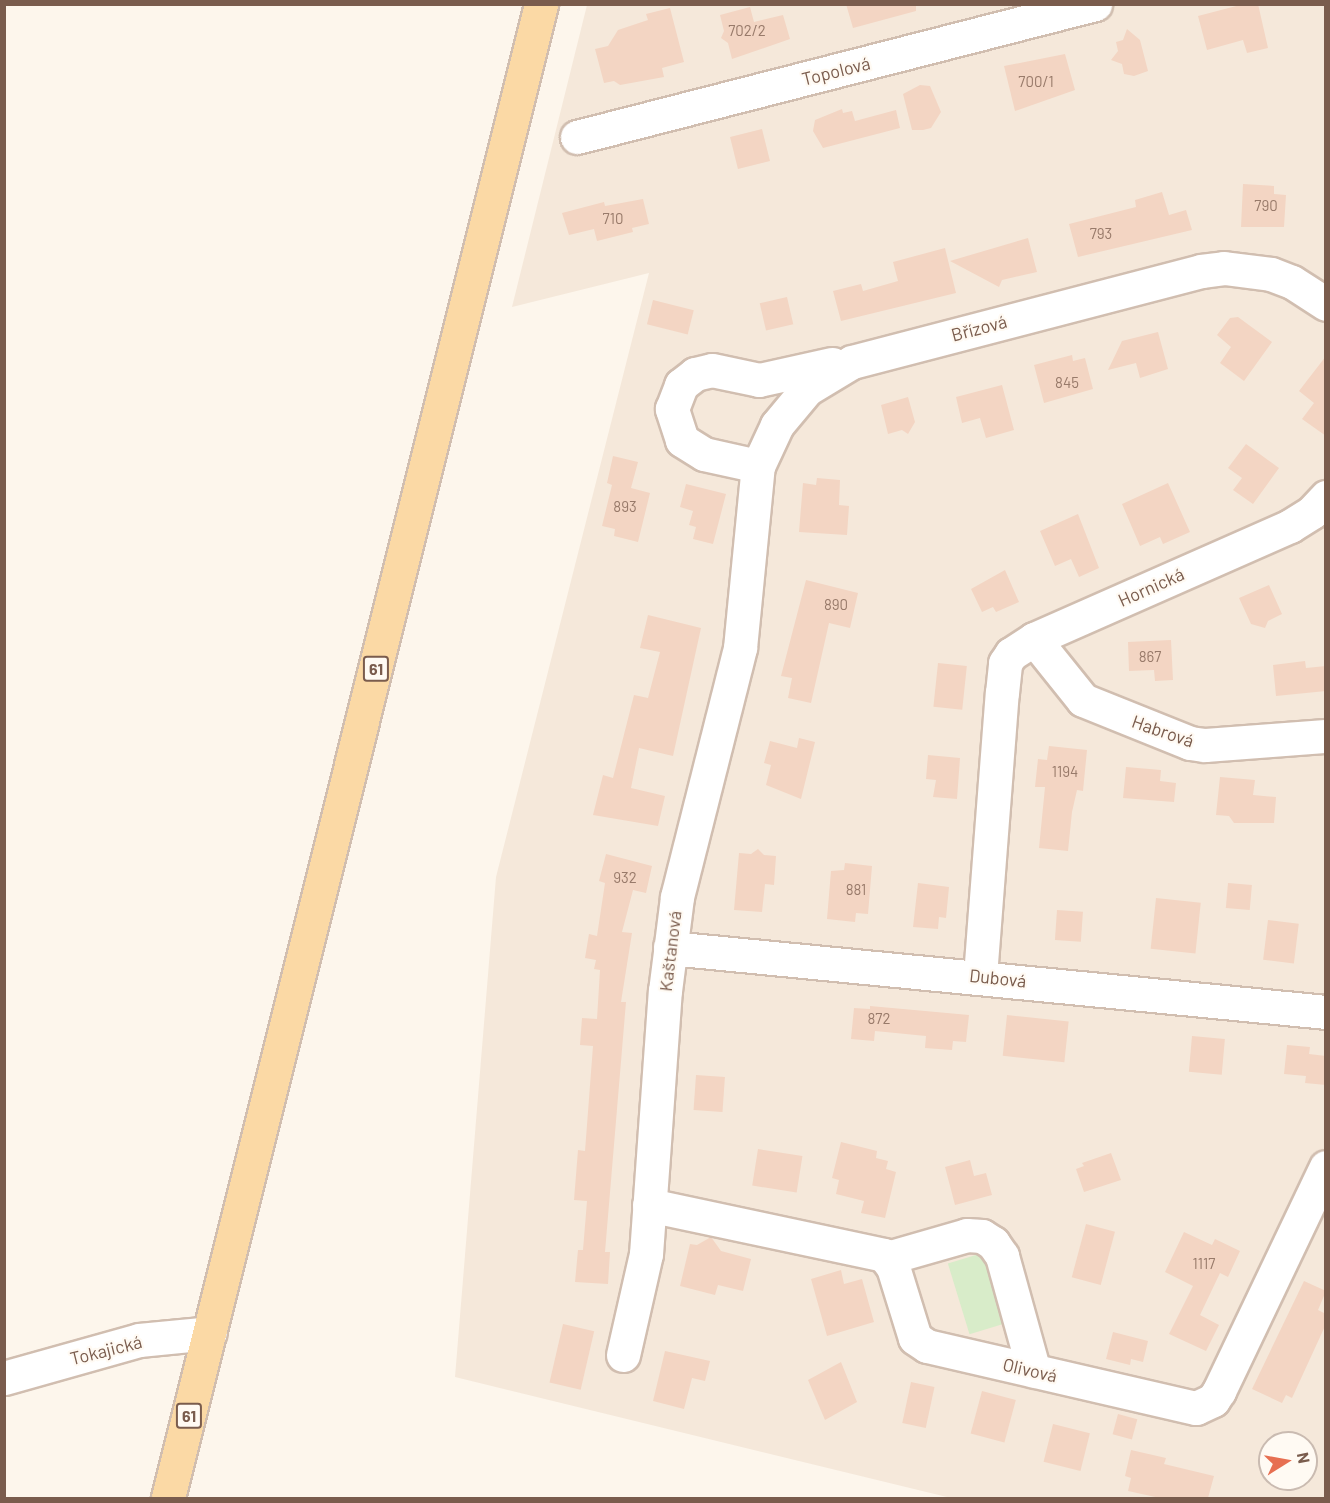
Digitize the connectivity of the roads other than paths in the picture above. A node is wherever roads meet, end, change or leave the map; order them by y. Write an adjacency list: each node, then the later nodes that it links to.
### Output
1 (541, 4): 17 (main road, 61)
2 (1095, 4): 3 (street, Topolová)
3 (577, 137)
4 (1326, 304): 5 (street, Břízová)
5 (866, 357): 6 (street, Břízová); 6 (street)
6 (758, 466): 8 (street, Břízová)
7 (1326, 497): 9 (street, Hornická)
8 (748, 551): 11 (street, Kaštanová)
9 (1034, 639): 10 (street, Habrová); 12 (street, Hornická)
10 (1326, 736)
11 (670, 948): 12 (street, Dubová); 15 (street, Kaštanová)
12 (980, 976): 13 (street, Dubová)
13 (1326, 1012)
14 (1326, 1167): 19 (street, Olivová)
15 (649, 1205): 16 (street); 18 (street, Kaštanová)
16 (887, 1258): 19 (street, Olivová); 19 (street)
17 (210, 1333): 20 (street, Tokajická); 21 (main road, 61)
18 (623, 1355)
19 (1034, 1371)
20 (4, 1378)
21 (168, 1498)

